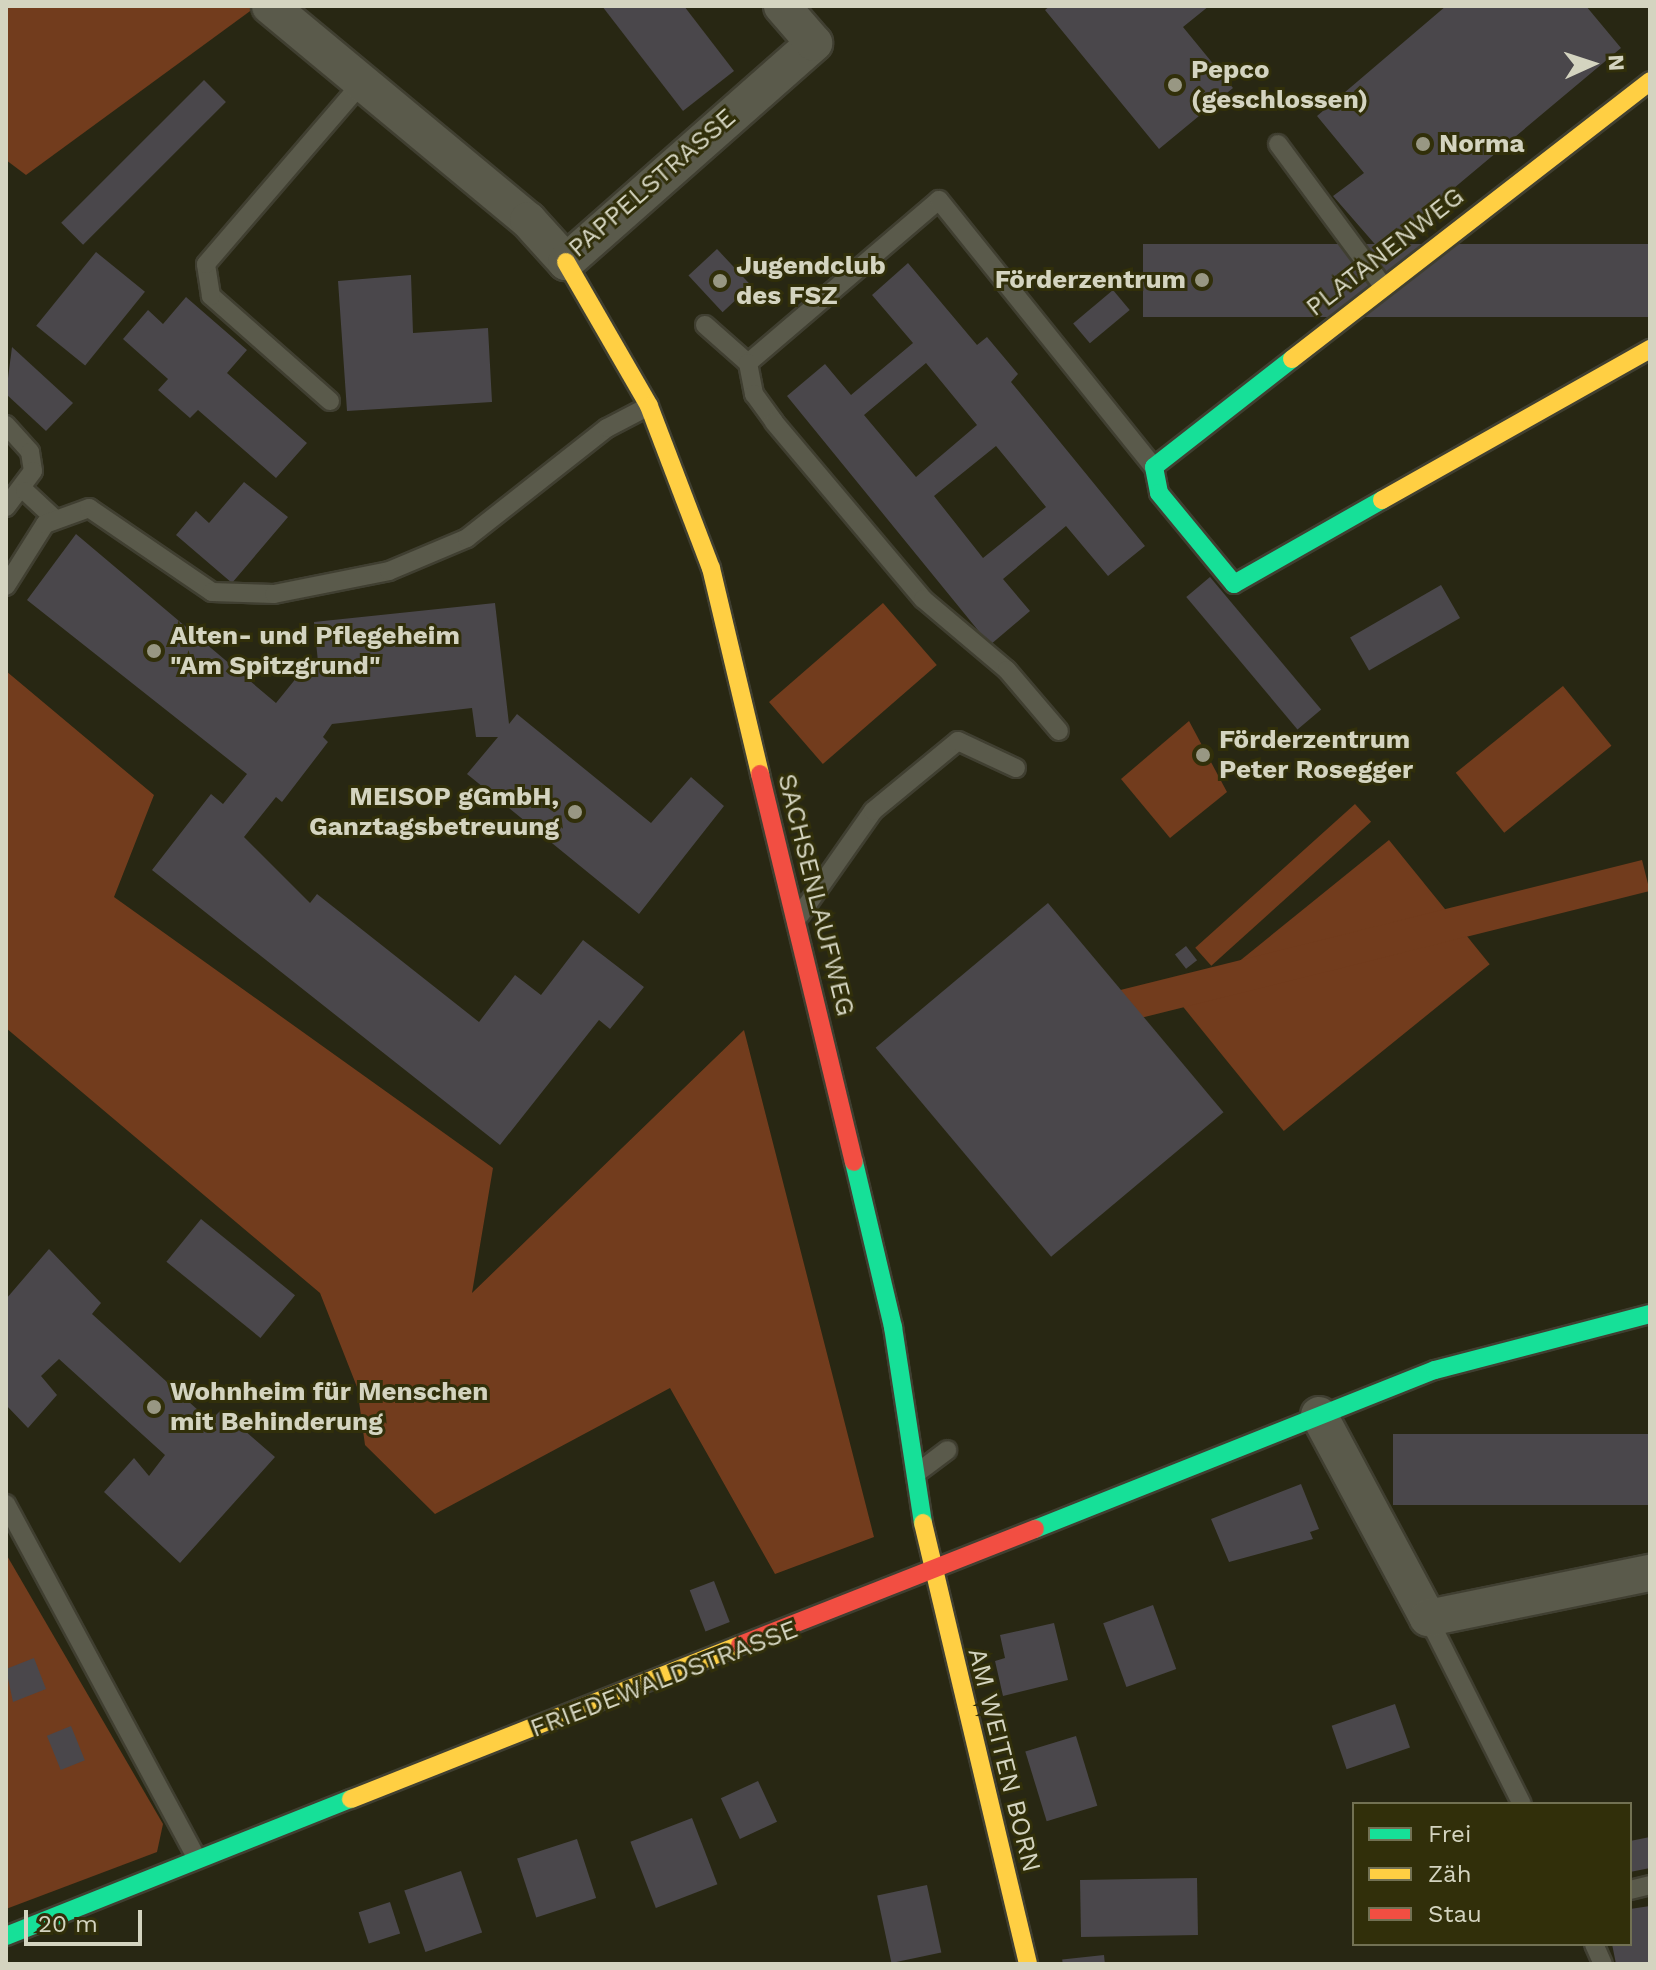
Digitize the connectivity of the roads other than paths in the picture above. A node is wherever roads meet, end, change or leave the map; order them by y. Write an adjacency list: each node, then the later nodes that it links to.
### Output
1 (270, 6): 4 (street, PAPPELSTRASSE)
2 (782, 6): 6 (street, PAPPELSTRASSE)
3 (1650, 81): 7 (street, PLATANENWEG)
4 (361, 84): 6 (street, PAPPELSTRASSE); 11 (lane)
5 (1278, 144): 7 (lane)
6 (566, 262): 12 (street, SACHSENLAUFWEG)
7 (1383, 286): 14 (street, PLATANENWEG)
8 (705, 325): 10 (lane)
9 (1650, 349): 14 (street)
10 (748, 363): 14 (lane); 19 (lane)
11 (330, 401)
12 (649, 406): 17 (lane); 21 (street, SACHSENLAUFWEG)
13 (6, 425): 15 (lane)
14 (1154, 467)
15 (25, 491): 16 (lane); 17 (lane)
16 (6, 507)
17 (54, 518): 18 (lane)
18 (6, 586)
19 (1059, 731)
20 (1016, 768): 21 (lane)
21 (796, 921): 25 (street, SACHSENLAUFWEG)
22 (1650, 1314): 23 (street, FRIEDEWALDSTRASSE)
23 (1319, 1415): 27 (street, FRIEDEWALDSTRASSE); 29 (street)
24 (947, 1450): 25 (lane)
25 (915, 1475): 27 (street, SACHSENLAUFWEG)
26 (6, 1504): 31 (lane)
27 (930, 1569): 31 (street, FRIEDEWALDSTRASSE); 33 (street, AM WEITEN BORN)
28 (1650, 1573): 29 (street)
29 (1428, 1618): 30 (lane)
30 (1521, 1802)
31 (197, 1859): 32 (street, FRIEDEWALDSTRASSE)
32 (6, 1936)
33 (1028, 1964)

